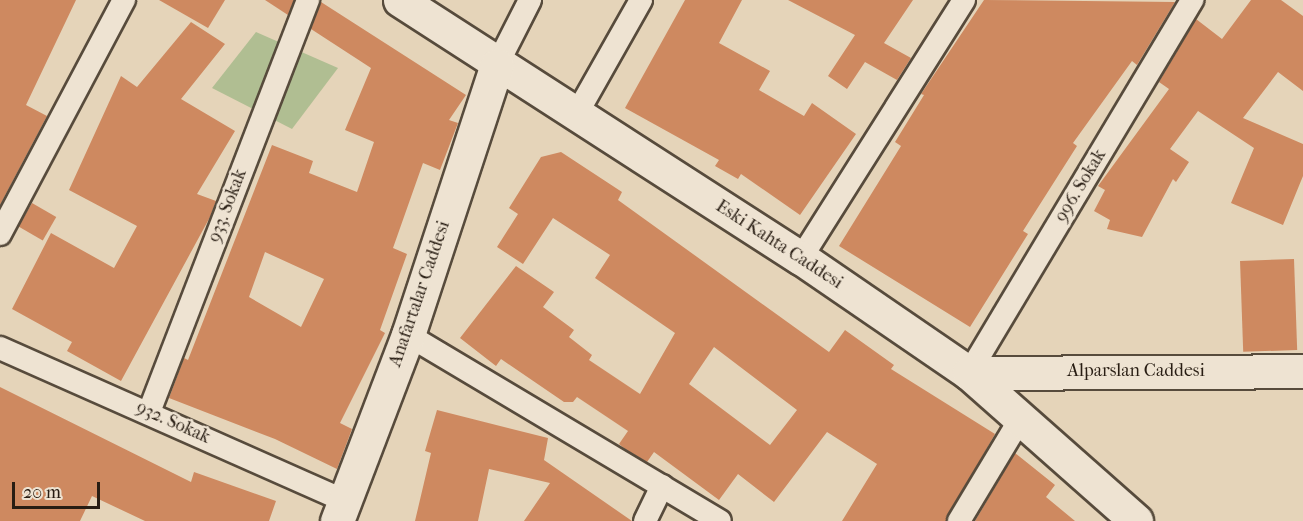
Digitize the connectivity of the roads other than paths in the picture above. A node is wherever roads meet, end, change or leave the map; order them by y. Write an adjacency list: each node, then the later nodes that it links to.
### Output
1 (124, 0): 10 (street)
2 (308, 0): 16 (street, 933. Sokak)
3 (400, 0): 8 (main road, Eski Kahta Caddesi)
4 (530, 0): 8 (street)
5 (641, 0): 9 (street)
6 (964, 0): 11 (street)
7 (1192, 0): 15 (street, 996. Sokak)
8 (497, 65): 9 (main road, Eski Kahta Caddesi); 12 (main road, Anafartalar Caddesi)
9 (576, 115): 11 (main road, Eski Kahta Caddesi)
10 (0, 234)
11 (801, 258): 15 (main road, Eski Kahta Caddesi)
12 (408, 335): 18 (street); 19 (main road, Anafartalar Caddesi)
13 (0, 348): 16 (street, 932. Sokak)
14 (1303, 371): 15 (main road, Alparslan Caddesi)
15 (969, 373): 17 (main road, Eski Kahta Caddesi)
16 (148, 412): 19 (street, 932. Sokak)
17 (1022, 416): 22 (street); 23 (main road, Eski Kahta Caddesi)
18 (662, 486): 20 (street); 21 (street)
19 (341, 511)
20 (645, 521)
21 (720, 521)
22 (959, 521)
23 (1136, 521)

